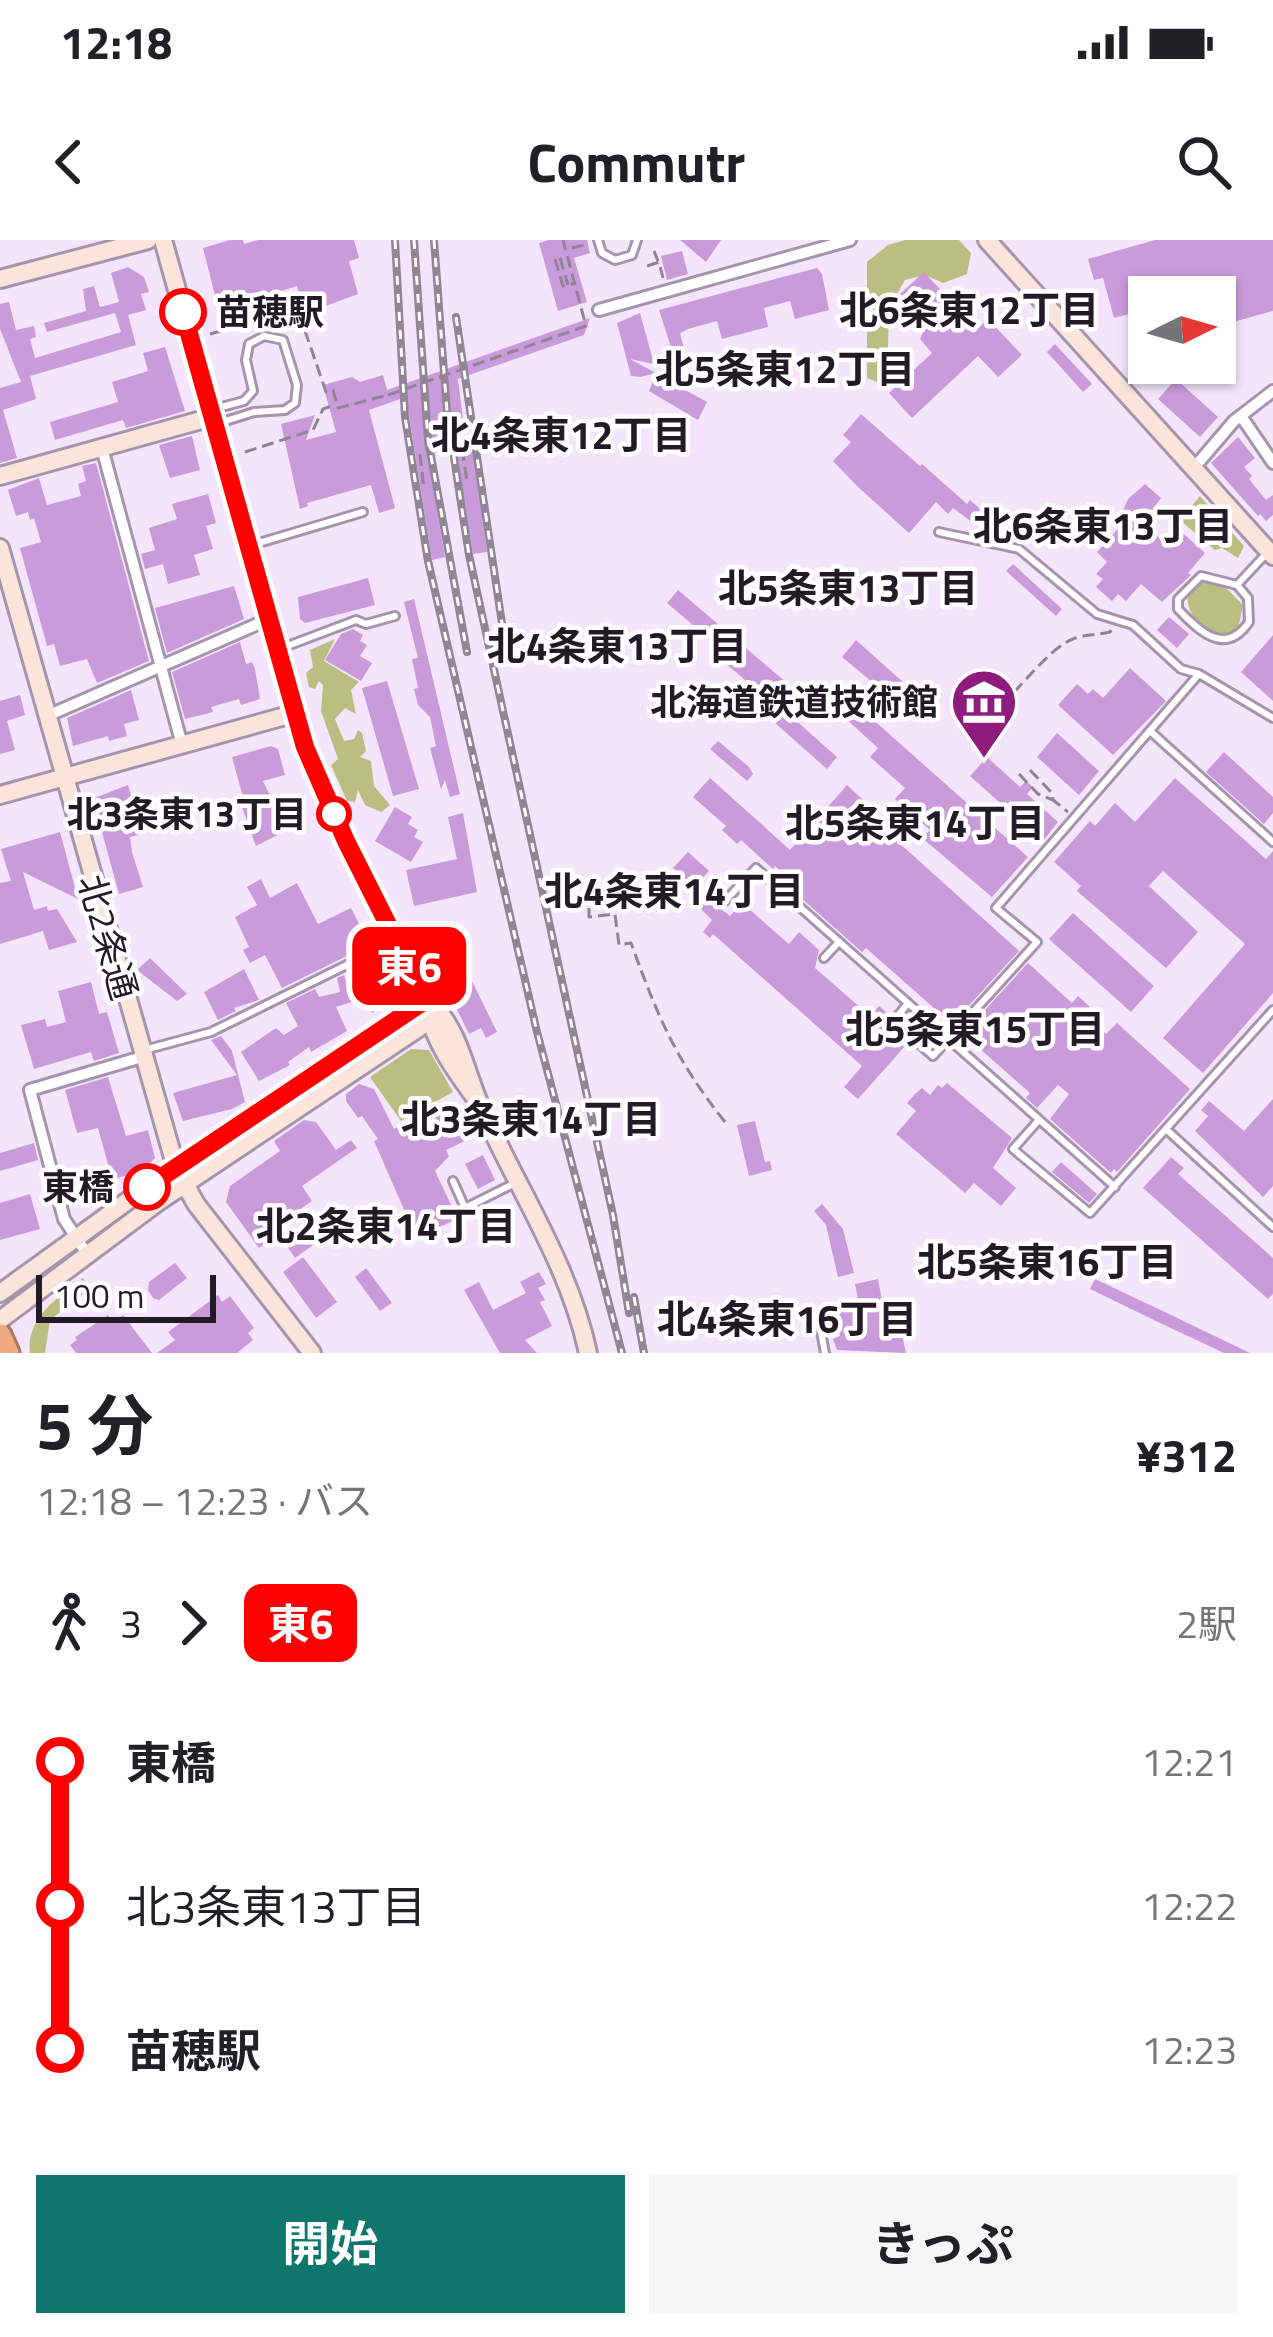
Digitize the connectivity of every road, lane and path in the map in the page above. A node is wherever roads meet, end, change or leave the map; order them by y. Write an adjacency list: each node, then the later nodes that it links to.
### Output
1 (148, 240): 14 (street)
2 (163, 240): 22 (street)
3 (563, 240): 15 (path, bridge)
4 (598, 240): 5 (lane)
5 (637, 240)
6 (850, 240): 17 (street)
7 (987, 240): 28 (street)
8 (584, 245): 9 (path)
9 (572, 248)
10 (655, 250): 12 (path)
11 (558, 259): 15 (path)
12 (659, 262): 13 (path); 16 (path)
13 (647, 266)
14 (0, 279)
15 (568, 284): 20 (path, bridge)
16 (665, 284)
17 (599, 310)
18 (1273, 391): 21 (street)
19 (326, 392): 20 (path)
20 (337, 405): 25 (path)
21 (1241, 416): 27 (street); 28 (street)
22 (212, 417): 22 (lane); 23 (street); 34 (street)
23 (102, 448): 29 (street); 42 (street)
24 (462, 449): 30 (path)
25 (245, 452)
26 (420, 454): 31 (path)
27 (1273, 463)
28 (1193, 469): 36 (street)
29 (0, 476)
30 (467, 481)
31 (424, 490)
32 (363, 512): 34 (lane)
33 (939, 532): 40 (lane)
34 (249, 546): 39 (street)
35 (0, 548): 45 (street, 北2条通)
36 (1271, 554): 37 (lane)
37 (1237, 586): 37 (lane)
38 (395, 616): 41 (lane)
39 (269, 619): 41 (street); 42 (street)
40 (1117, 620): 43 (lane); 46 (path)
41 (278, 649): 44 (street)
42 (161, 666): 45 (street); 49 (street)
43 (1199, 674): 47 (lane); 48 (lane)
44 (296, 713): 49 (street); 61 (street)
45 (46, 716): 53 (street, 北2条通)
46 (987, 716)
47 (1273, 718)
48 (1150, 731): 57 (lane); 58 (lane)
49 (182, 745): 53 (street)
50 (1030, 770): 52 (path)
51 (1019, 774): 54 (path)
52 (1035, 776): 54 (path); 56 (path)
53 (63, 778): 55 (street); 68 (street, 北2条通)
54 (1030, 783): 56 (path)
55 (0, 795)
56 (1053, 800): 57 (path)
57 (1075, 817): 67 (lane)
58 (1273, 842)
59 (725, 901): 62 (lane)
60 (589, 908): 70 (path)
61 (396, 940): 66 (street); 68 (lane)
62 (838, 943): 63 (lane); 64 (lane)
63 (824, 958)
64 (908, 1004): 67 (lane); 67 (lane)
65 (1273, 1010): 71 (lane)
66 (432, 1011): 72 (street); 74 (street)
67 (949, 1040): 69 (lane)
68 (141, 1054): 72 (street, 北2条通); 77 (street)
69 (1039, 1120): 75 (lane); 75 (lane)
70 (724, 1122)
71 (1166, 1130): 75 (lane); 76 (lane)
72 (180, 1176): 77 (street); 82 (street)
73 (453, 1181): 74 (lane)
74 (518, 1182): 85 (street)
75 (1115, 1187)
76 (1273, 1227)
77 (81, 1247): 78 (street); 79 (street)
78 (0, 1294)
79 (0, 1320)
80 (819, 1321): 86 (lane)
81 (0, 1335): 83 (highway)
82 (306, 1348): 84 (street)
83 (8, 1353)
84 (327, 1353)
85 (589, 1353)
86 (825, 1353)

